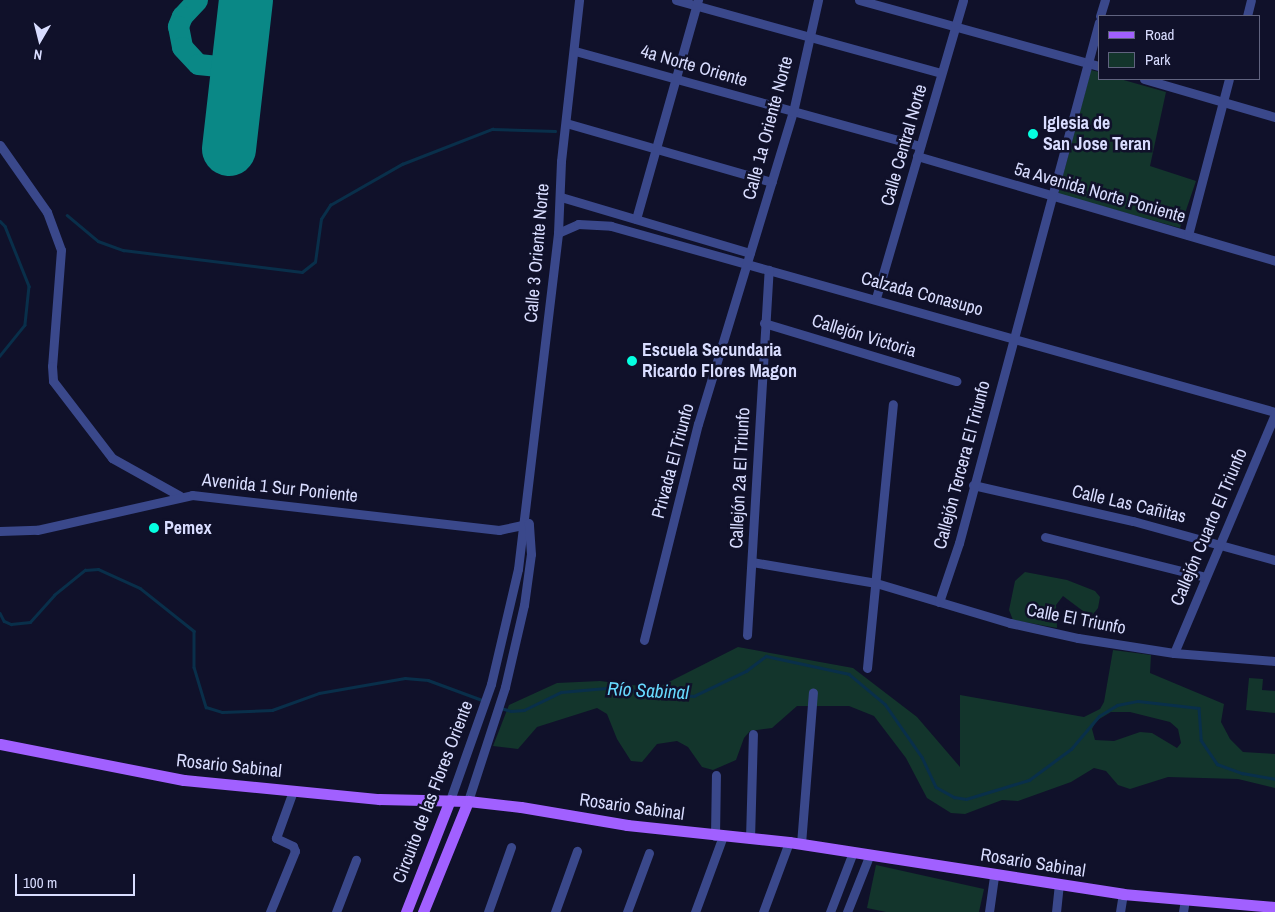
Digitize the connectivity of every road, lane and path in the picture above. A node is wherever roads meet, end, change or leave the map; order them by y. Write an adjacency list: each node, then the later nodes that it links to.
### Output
1 (580, 0): 14 (street, Calle 3 Oriente Norte)
2 (676, 0): 8 (street)
3 (818, 0): 13 (street, Calle 1a Oriente Norte)
4 (859, 0): 12 (street)
5 (963, 0): 12 (street, Calle Central Norte)
6 (1105, 0): 9 (street)
7 (1251, 0): 10 (street)
8 (697, 3): 13 (street); 18 (street)
9 (1100, 15)
10 (1247, 15)
11 (1098, 26): 15 (street, Callejón Tercera El Triunfo)
12 (955, 27): 15 (street); 17 (street, Calle Central Norte)
13 (808, 37): 17 (street); 22 (street, Calle 1a Oriente Norte)
14 (575, 51): 18 (street, 4a Norte Oriente); 24 (street, Calle 3 Oriente Norte)
15 (1088, 63): 16 (street); 31 (street, Callejón Tercera El Triunfo)
16 (1098, 66)
17 (941, 73): 26 (street, Calle Central Norte)
18 (678, 78): 22 (street, 4a Norte Oriente); 27 (street)
19 (1147, 80): 21 (street)
20 (1229, 80): 21 (street)
21 (1222, 102): 23 (street); 34 (street)
22 (793, 112): 26 (street, 4a Norte Oriente); 29 (street, Calle 1a Oriente Norte)
23 (1275, 117)
24 (566, 123): 27 (street); 30 (street, Calle 3 Oriente Norte)
25 (0, 144): 46 (street)
26 (920, 146): 28 (street, Calle Central Norte)
27 (656, 149): 29 (street); 32 (street)
28 (917, 156): 31 (street, 5a Avenida Norte Poniente); 39 (street, Calle Central Norte)
29 (772, 182): 35 (street, Calle 1a Oriente Norte)
30 (561, 197): 32 (street); 33 (street, Calle 3 Oriente Norte)
31 (1052, 197): 34 (street, 5a Avenida Norte Poniente); 41 (street, Callejón Tercera El Triunfo)
32 (636, 219): 35 (street)
33 (558, 233): 37 (street, Calzada Conasupo); 47 (street, Calle 3 Oriente Norte)
34 (1188, 235): 36 (street, 5a Avenida Norte Poniente)
35 (750, 253): 37 (street, Calle 1a Oriente Norte)
36 (1275, 260)
37 (748, 264): 38 (street, Calzada Conasupo); 59 (street, Privada El Triunfo)
38 (769, 270): 39 (street, Calzada Conasupo); 40 (street, Callejón 2a El Triunfo)
39 (876, 298): 41 (street, Calzada Conasupo)
40 (764, 323): 42 (street, Callejón Victoria); 52 (street, Callejón 2a El Triunfo)
41 (1013, 336): 44 (street, Calzada Conasupo); 45 (street, Callejón Tercera El Triunfo)
42 (956, 381)
43 (893, 404): 54 (street)
44 (1275, 413): 50 (street, Callejón Cuarto El Triunfo)
45 (973, 485): 50 (street, Calle Las Cañitas); 55 (street, Callejón Tercera El Triunfo)
46 (180, 496): 47 (street, Avenida 1 Sur Poniente); 48 (street, Avenida 1 Sur Poniente)
47 (526, 525): 56 (street, Calle 3 Oriente Norte); 57 (street, Calle 3 Oriente Norte)
48 (4, 532)
49 (1045, 537): 53 (street)
50 (1220, 543): 51 (street, Calle Las Cañitas); 53 (street, Callejón Cuarto El Triunfo)
51 (1275, 560)
52 (752, 562): 54 (street, Calle El Triunfo); 58 (street, Callejón 2a El Triunfo)
53 (1205, 576): 60 (street, Callejón Cuarto El Triunfo)
54 (876, 583): 55 (street, Calle El Triunfo); 62 (street)
55 (939, 602): 60 (street, Calle El Triunfo)
56 (511, 603): 57 (street); 63 (street, Calle 3 Oriente Norte)
57 (524, 605): 64 (street, Calle 3 Oriente Norte)
58 (747, 636)
59 (644, 640)
60 (1174, 653): 61 (street, Calle El Triunfo)
61 (1275, 661)
62 (867, 668)
63 (491, 684): 70 (street, Circuito de las Flores Oriente)
64 (505, 687): 71 (street, Circuito de las Flores Oriente)
65 (813, 692): 74 (street)
66 (753, 734): 73 (street)
67 (0, 744): 69 (main road, Rosario Sabinal)
68 (716, 775): 72 (street)
69 (293, 791): 70 (main road, Rosario Sabinal); 88 (street)
70 (450, 800): 71 (main road, Rosario Sabinal); 90 (main road, Circuito de las Flores Oriente)
71 (468, 801): 72 (main road, Rosario Sabinal); 91 (main road)
72 (719, 836): 73 (main road, Rosario Sabinal); 95 (street)
73 (750, 839): 74 (main road, Rosario Sabinal)
74 (795, 843): 77 (main road, Rosario Sabinal); 96 (street)
75 (511, 847): 92 (street)
76 (577, 851): 93 (street)
77 (853, 852): 79 (main road, Rosario Sabinal); 97 (street)
78 (649, 853): 94 (street)
79 (870, 854): 81 (main road, Rosario Sabinal); 98 (street)
80 (356, 860): 89 (street)
81 (994, 875): 82 (main road, Rosario Sabinal); 99 (street)
82 (1059, 885): 83 (main road, Rosario Sabinal); 100 (street)
83 (1123, 894): 84 (main road, Rosario Sabinal); 101 (street)
84 (1185, 899): 86 (main road, Rosario Sabinal); 102 (street)
85 (1275, 901): 86 (main road, Rosario Sabinal)
86 (1260, 904): 87 (main road, Rosario Sabinal)
87 (1275, 907)
88 (270, 912)
89 (336, 912)
90 (406, 912)
91 (423, 912)
92 (488, 912)
93 (556, 912)
94 (627, 912)
95 (695, 912)
96 (763, 912)
97 (830, 912)
98 (847, 912)
99 (989, 912)
100 (1056, 912)
101 (1120, 912)
102 (1183, 912)

